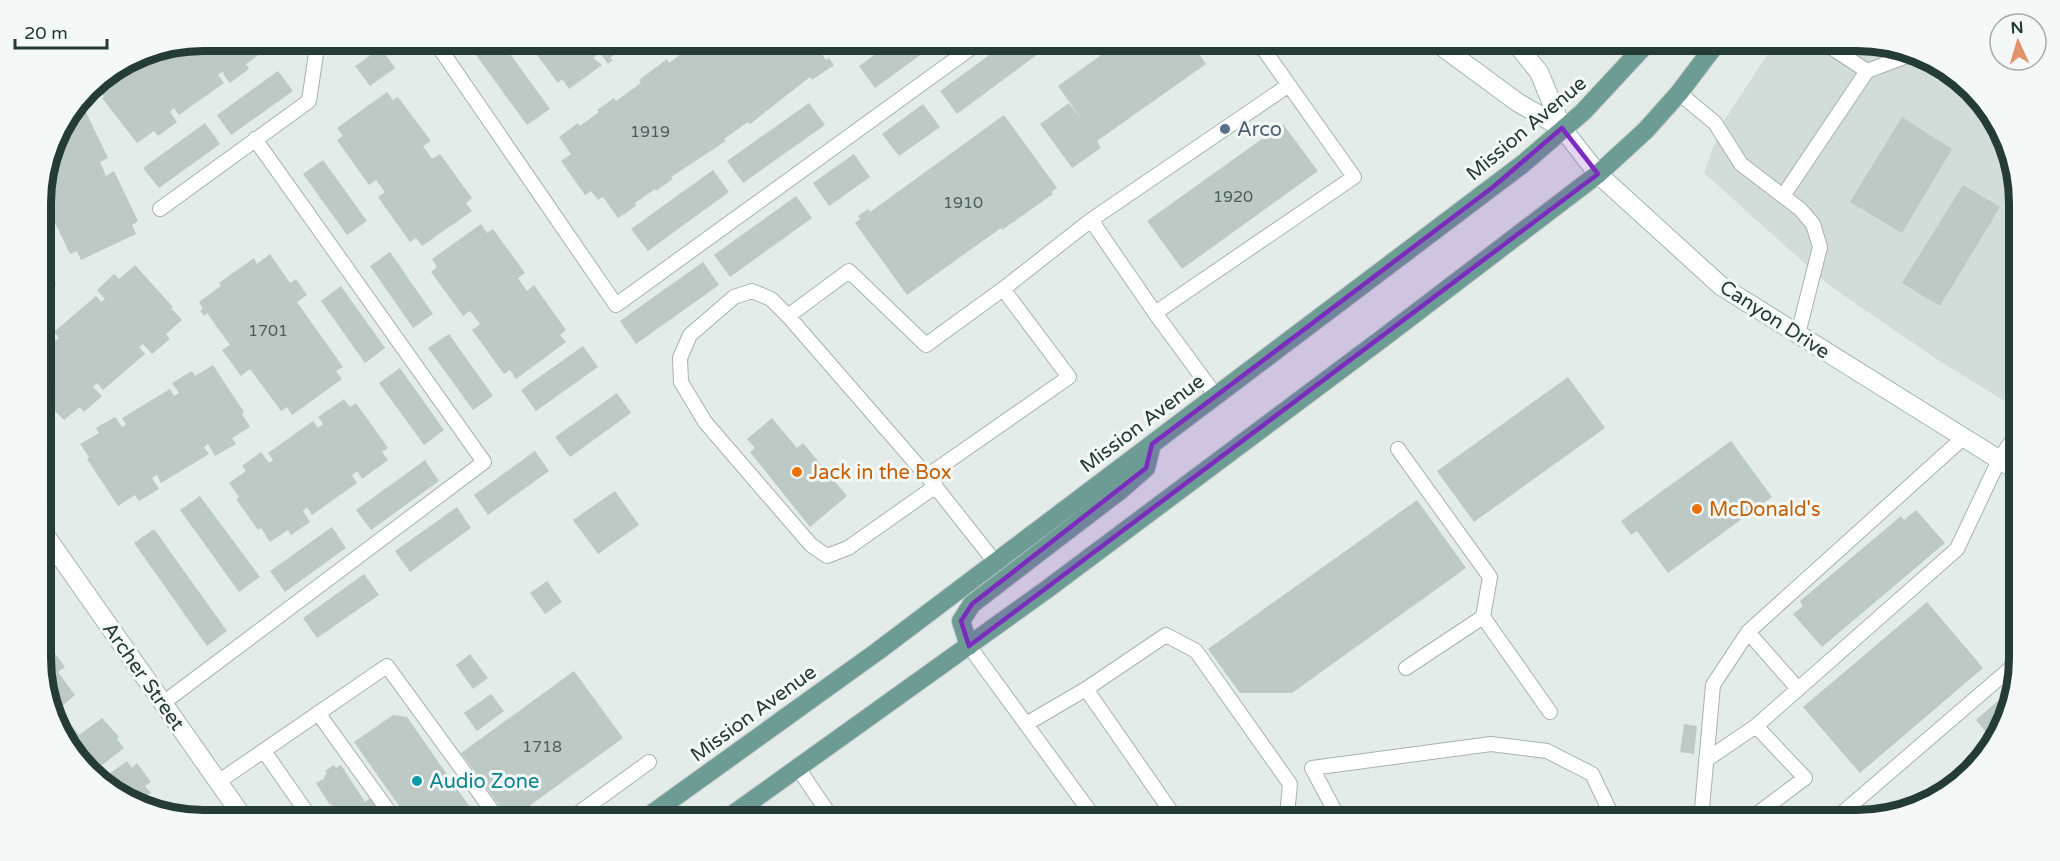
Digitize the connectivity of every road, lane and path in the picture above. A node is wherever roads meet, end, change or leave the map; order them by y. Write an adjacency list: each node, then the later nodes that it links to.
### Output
1 (316, 51): 15 (lane)
2 (442, 51): 3 (lane)
3 (967, 51)
4 (1265, 51): 12 (lane)
5 (1448, 51): 14 (main road, Canyon Drive)
6 (1522, 51): 14 (main road, Canyon Drive)
7 (1640, 51): 14 (main road, Mission Avenue)
8 (1711, 51): 13 (main road)
9 (1837, 51): 11 (lane)
10 (1902, 58): 11 (lane)
11 (1867, 71): 17 (lane)
12 (1289, 85): 19 (lane); 21 (lane)
13 (1679, 93): 16 (main road); 17 (lane)
14 (1562, 128): 16 (main road, Canyon Drive); 24 (main road, Mission Avenue)
15 (255, 139): 18 (lane); 41 (lane)
16 (1599, 174): 23 (main road, Canyon Drive); 36 (main road)
17 (1783, 196): 23 (lane)
18 (160, 209)
19 (1091, 220): 20 (lane); 21 (lane)
20 (1003, 289): 22 (lane); 31 (lane)
21 (1155, 314): 24 (lane)
22 (788, 316): 31 (lane); 31 (lane)
23 (1798, 334): 25 (main road, Canyon Drive)
24 (1216, 396): 26 (main road, Mission Avenue)
25 (1964, 438): 29 (main road, Canyon Drive); 35 (lane)
26 (1152, 444): 33 (main road, Mission Avenue); 36 (main road)
27 (2009, 445): 29 (lane)
28 (1398, 448): 34 (lane)
29 (1999, 460): 30 (main road, Canyon Drive); 40 (lane)
30 (2009, 466)
31 (931, 481): 33 (lane)
32 (51, 543): 41 (main road, Archer Street)
33 (995, 562): 56 (main road, Mission Avenue)
34 (1483, 618): 37 (lane); 42 (lane)
35 (1748, 632): 40 (lane); 47 (lane)
36 (969, 646): 44 (lane); 49 (main road)
37 (1406, 668)
38 (2009, 670): 66 (lane)
39 (1086, 689): 44 (lane); 60 (lane); 61 (lane)
40 (1798, 689): 45 (lane)
41 (163, 703): 50 (main road, Archer Street)
42 (1550, 712)
43 (318, 713): 46 (lane); 53 (lane); 54 (lane)
44 (1026, 724): 59 (lane)
45 (1756, 726): 47 (lane); 65 (lane)
46 (264, 751): 50 (lane); 52 (lane)
47 (1706, 760): 64 (lane)
48 (649, 762): 55 (lane)
49 (798, 768): 57 (main road); 58 (lane)
50 (218, 783): 51 (main road, Archer Street)
51 (238, 810)
52 (305, 810)
53 (388, 810)
54 (492, 810)
55 (582, 810)
56 (657, 810)
57 (739, 810)
58 (826, 810)
59 (1089, 810)
60 (1170, 810)
61 (1287, 810)
62 (1334, 810): 63 (lane)
63 (1609, 810)
64 (1702, 810)
65 (1762, 810)
66 (1846, 810)

